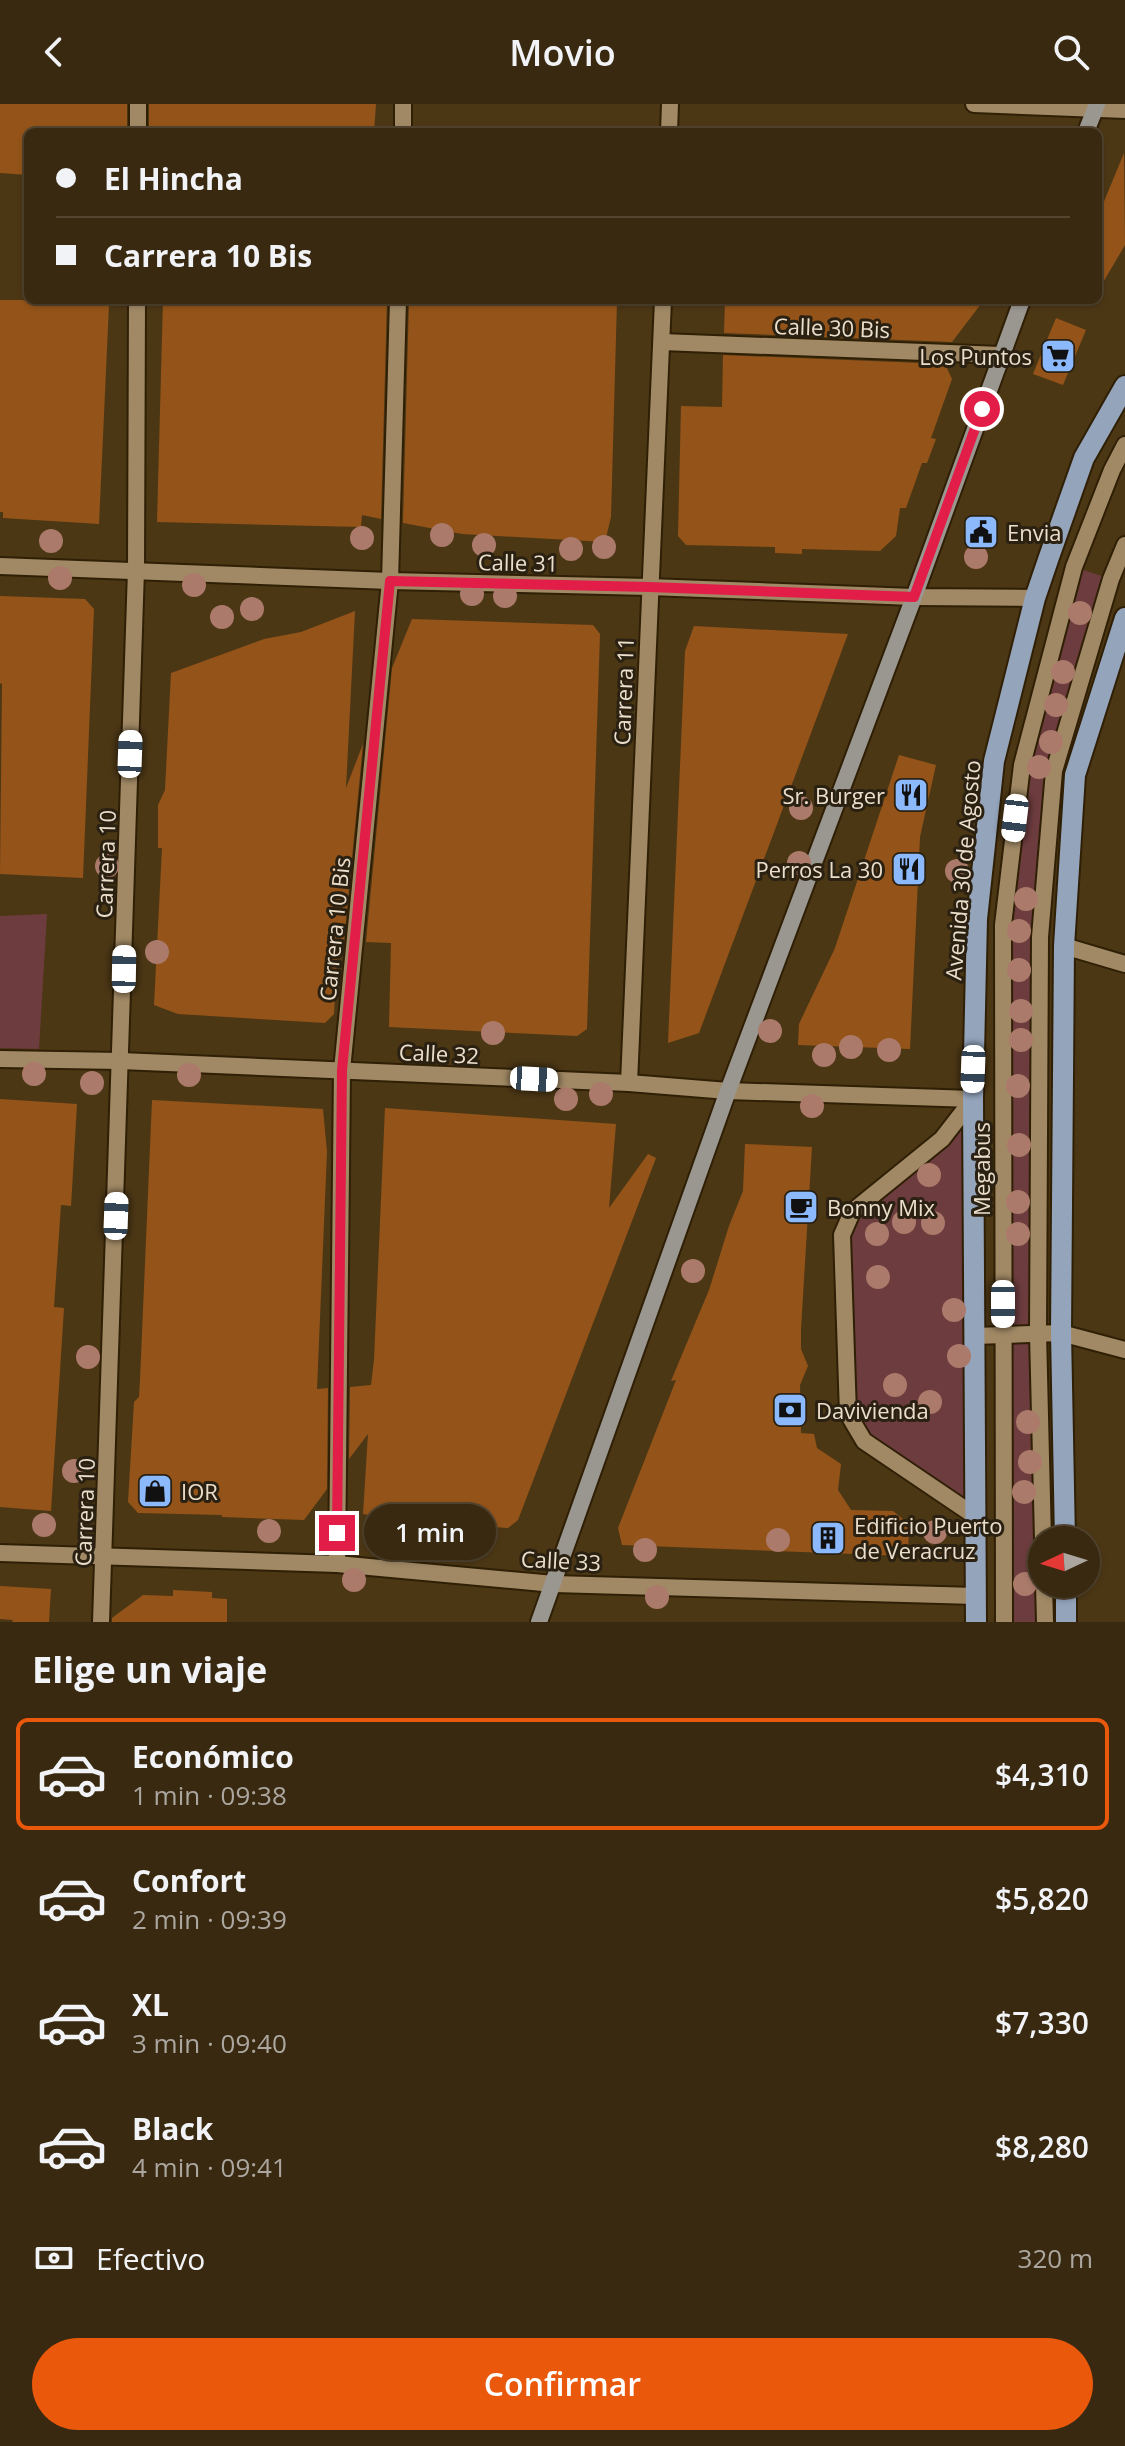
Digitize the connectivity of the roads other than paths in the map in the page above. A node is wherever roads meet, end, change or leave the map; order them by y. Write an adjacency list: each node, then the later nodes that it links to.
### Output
1 (138, 104): 7 (street)
2 (403, 104): 8 (street)
3 (670, 104): 9 (street)
4 (974, 104): 5 (street)
5 (1096, 106): 6 (street); 10 (street)
6 (1125, 110)
7 (138, 128)
8 (403, 128)
9 (669, 128)
10 (1088, 128)
11 (137, 304): 21 (street, Carrera 10)
12 (398, 304): 22 (street, Carrera 10 Bis)
13 (663, 304): 15 (street, Carrera 11)
14 (1020, 304): 16 (street)
15 (662, 342): 16 (street, Calle 30 Bis); 23 (street, Carrera 11)
16 (1001, 355): 24 (street)
17 (1125, 386): 25 (main road, Avenida 30 de Agosto)
18 (1125, 445): 37 (street, Megabus)
19 (1125, 545): 35 (street)
20 (0, 566): 21 (street, Calle 31)
21 (136, 570): 22 (street, Calle 31); 30 (street, Carrera 10)
22 (390, 581): 23 (street, Calle 31); 31 (street, Carrera 10 Bis)
23 (649, 587): 24 (street, Calle 31); 32 (street, Carrera 11)
24 (914, 597): 25 (street, Calle 31); 33 (street)
25 (1035, 598): 34 (main road, Avenida 30 de Agosto)
26 (1125, 618): 27 (main road)
27 (1064, 946): 28 (street); 36 (main road)
28 (1125, 964)
29 (0, 1059): 30 (street, Calle 32)
30 (121, 1061): 31 (street, Calle 32); 44 (street, Carrera 10)
31 (342, 1070): 32 (street, Calle 32); 45 (street, Carrera 10 Bis)
32 (629, 1083): 33 (street, Calle 32)
33 (728, 1091): 34 (street, Calle 32); 46 (street)
34 (973, 1099): 38 (main road, Avenida 30 de Agosto); 40 (street)
35 (1038, 1333): 36 (street); 37 (street); 41 (street)
36 (1061, 1333): 39 (street); 42 (main road)
37 (1003, 1335): 38 (street); 53 (street, Megabus)
38 (975, 1336): 40 (main road, Avenida 30 de Agosto)
39 (1125, 1350)
40 (975, 1516): 47 (main road, Avenida 30 de Agosto)
41 (1043, 1526)
42 (1065, 1526)
43 (0, 1553): 44 (street, Calle 33)
44 (105, 1557): 45 (street, Calle 33); 50 (street, Carrera 10)
45 (337, 1564): 46 (street, Calle 33)
46 (554, 1584): 47 (street, Calle 33); 51 (street)
47 (976, 1596): 52 (main road, Avenida 30 de Agosto)
48 (1044, 1598): 54 (street)
49 (1066, 1598): 55 (main road)
50 (101, 1622)
51 (539, 1622)
52 (976, 1622)
53 (1004, 1622)
54 (1045, 1622)
55 (1066, 1622)

